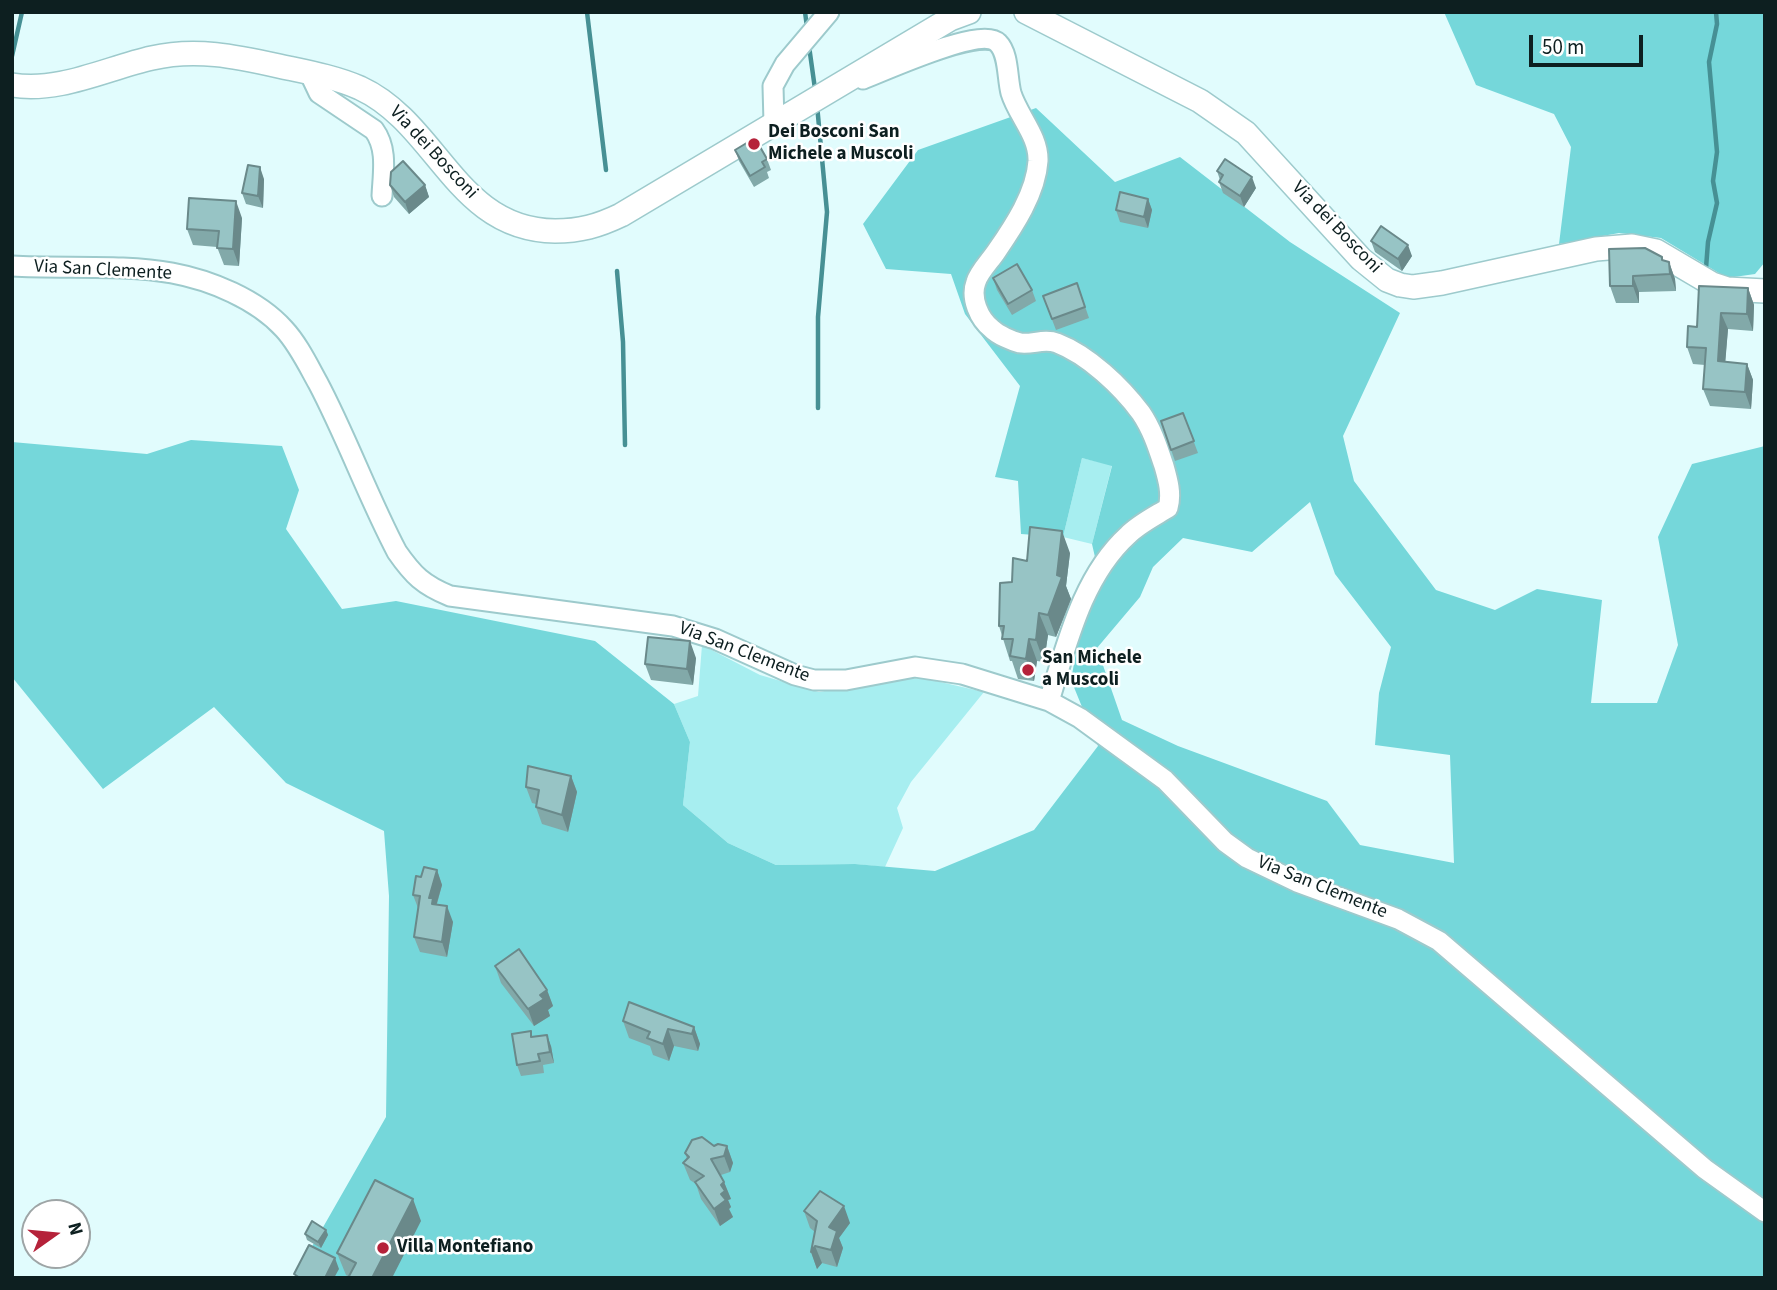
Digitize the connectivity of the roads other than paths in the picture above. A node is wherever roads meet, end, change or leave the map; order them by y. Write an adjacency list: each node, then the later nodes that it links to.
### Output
1 (829, 12): 9 (street)
2 (935, 12): 5 (street)
3 (969, 12): 5 (main road, Via dei Bosconi)
4 (1029, 13): 12 (main road, Via dei Bosconi)
5 (914, 41): 8 (main road, Via dei Bosconi)
6 (309, 72): 7 (main road, Via dei Bosconi); 9 (main road, Via dei Bosconi); 10 (street)
7 (14, 86)
8 (825, 93): 9 (main road, Via dei Bosconi); 13 (street)
9 (774, 123)
10 (382, 196)
11 (12, 266): 13 (street, Via San Clemente)
12 (1765, 291)
13 (1049, 701): 14 (street, Via San Clemente)
14 (1765, 1212)

